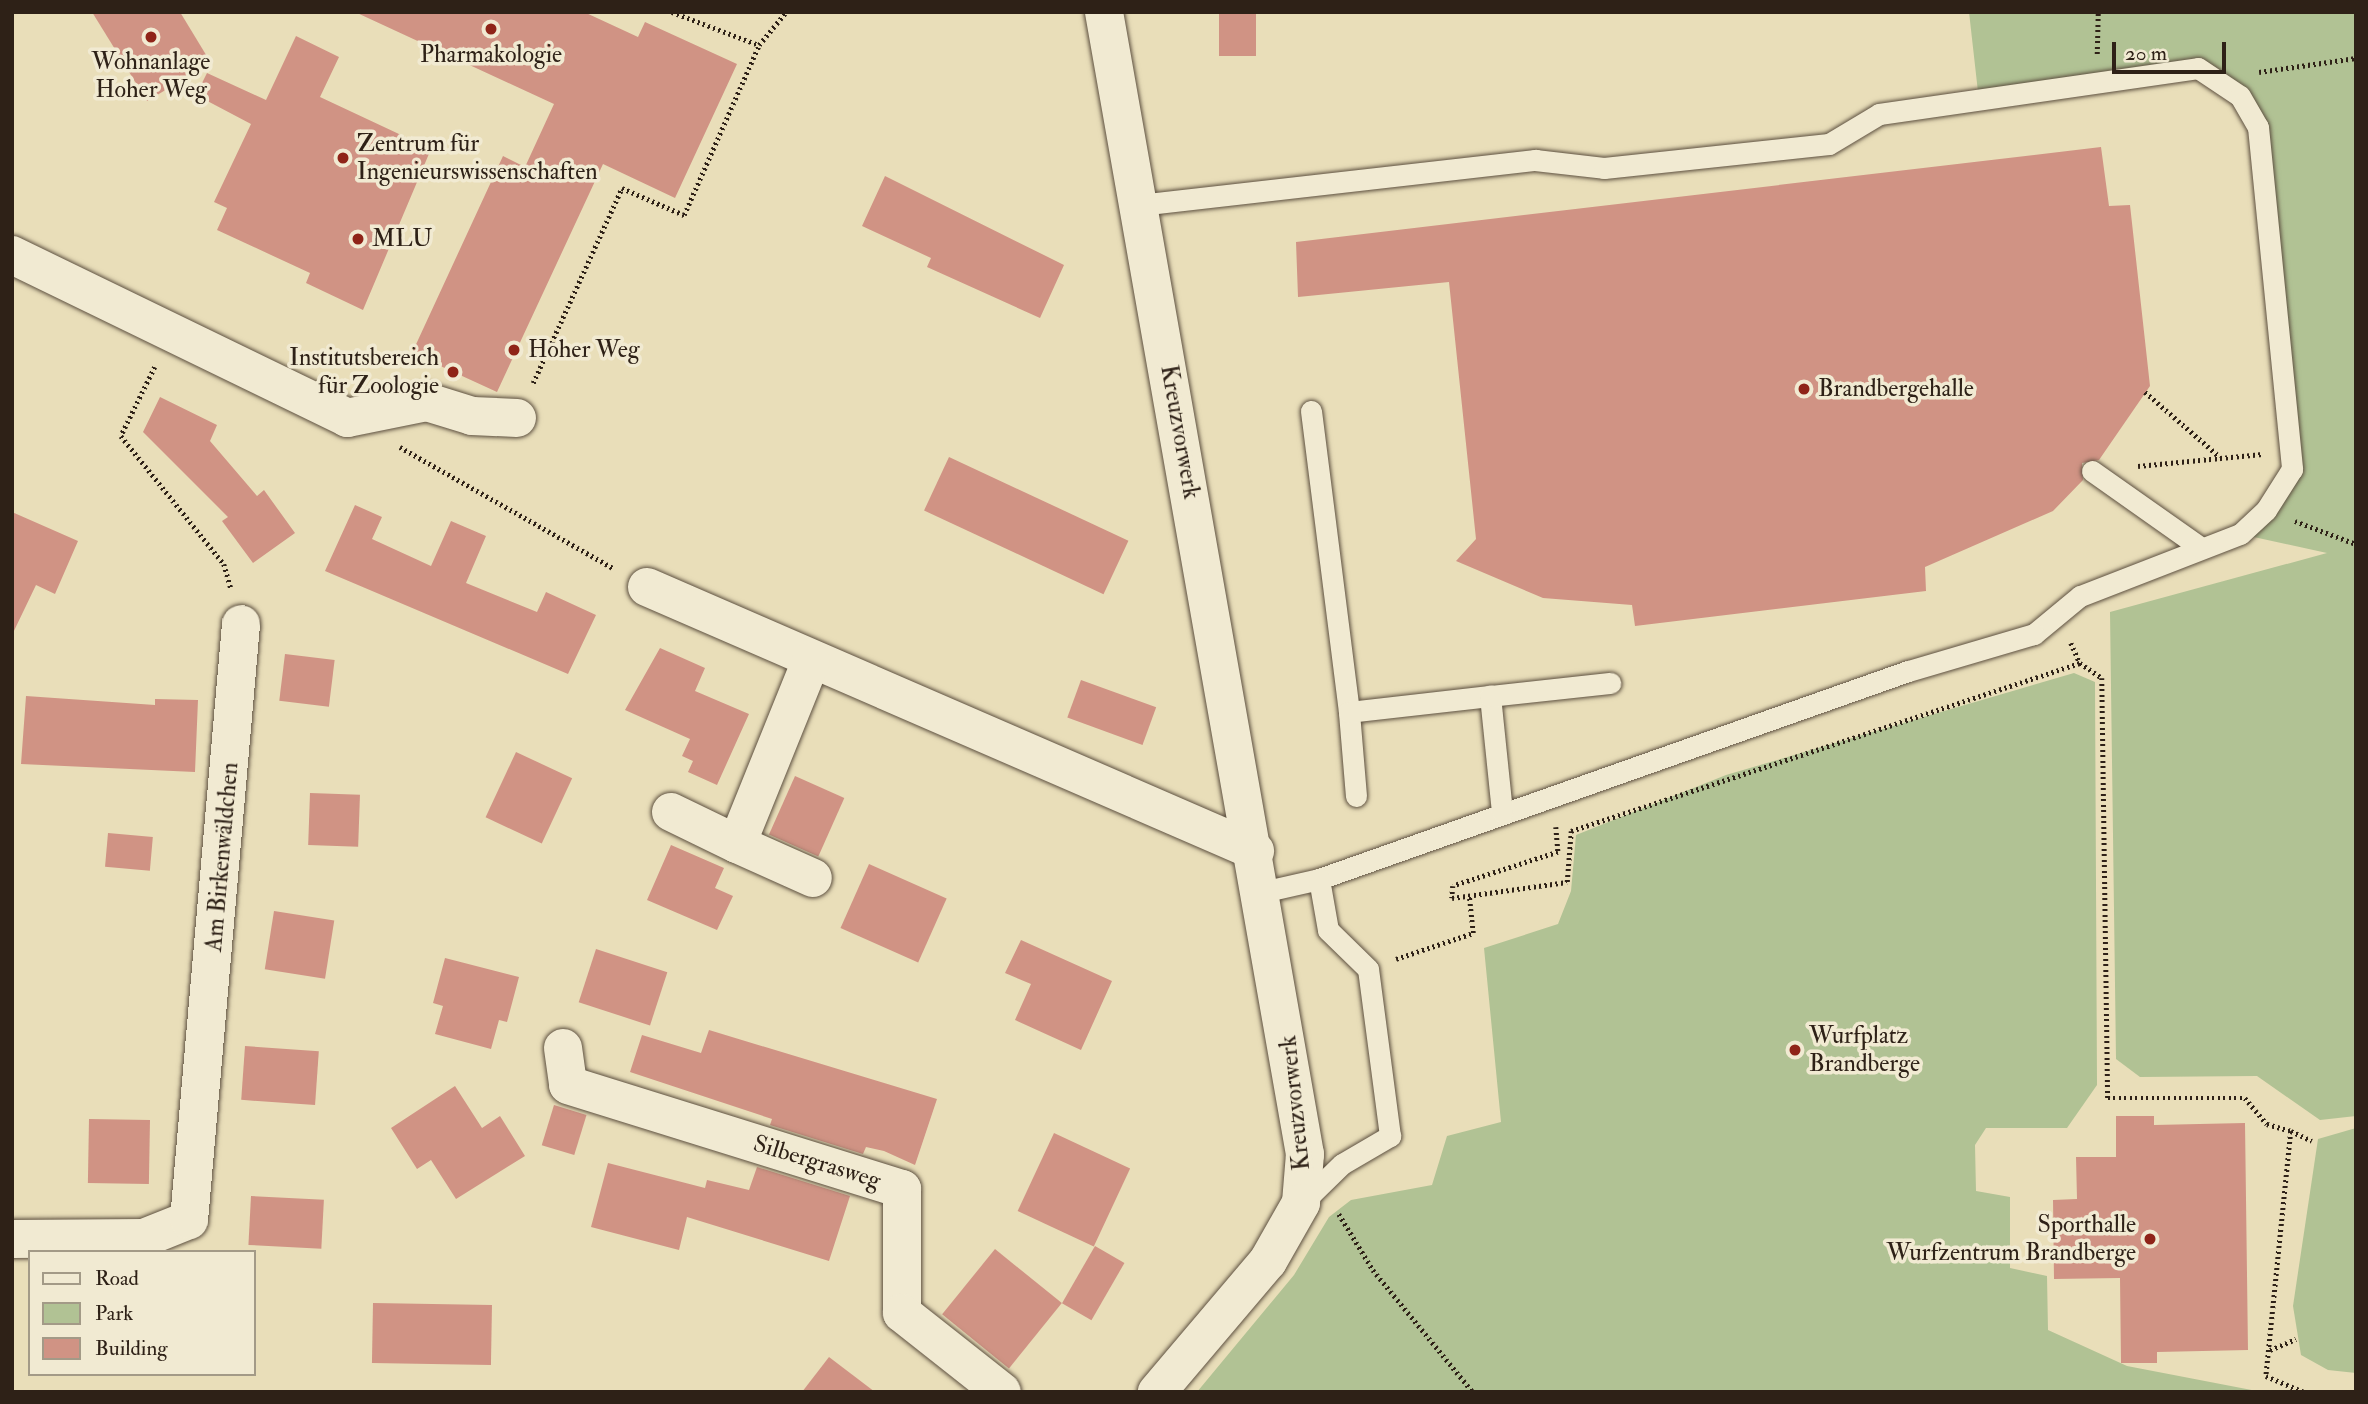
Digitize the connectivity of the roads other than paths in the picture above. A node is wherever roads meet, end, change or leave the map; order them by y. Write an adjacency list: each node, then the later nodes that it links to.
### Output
1 (1104, 12): 2 (street, Kreuzvorwerk)
2 (1139, 205): 7 (lane); 18 (street, Kreuzvorwerk)
3 (12, 255): 5 (street)
4 (1311, 411): 13 (lane)
5 (517, 418)
6 (2092, 471): 7 (lane)
7 (2201, 548): 16 (lane)
8 (647, 587): 10 (street)
9 (241, 624): 24 (street, Am Birkenwäldchen)
10 (811, 661): 17 (street); 18 (street)
11 (1610, 683): 12 (lane)
12 (1490, 696): 13 (lane); 16 (lane)
13 (1349, 712): 14 (lane)
14 (1356, 796)
15 (671, 812): 17 (street)
16 (1502, 812): 20 (lane)
17 (737, 844): 19 (street)
18 (1255, 851): 21 (street, Kreuzvorwerk)
19 (813, 878)
20 (1319, 879): 21 (lane); 23 (lane)
21 (1262, 892): 23 (street, Kreuzvorwerk)
22 (563, 1048): 25 (street, Silbergrasweg)
23 (1301, 1203): 26 (street, Kreuzvorwerk)
24 (12, 1238)
25 (1002, 1392)
26 (1157, 1392)

